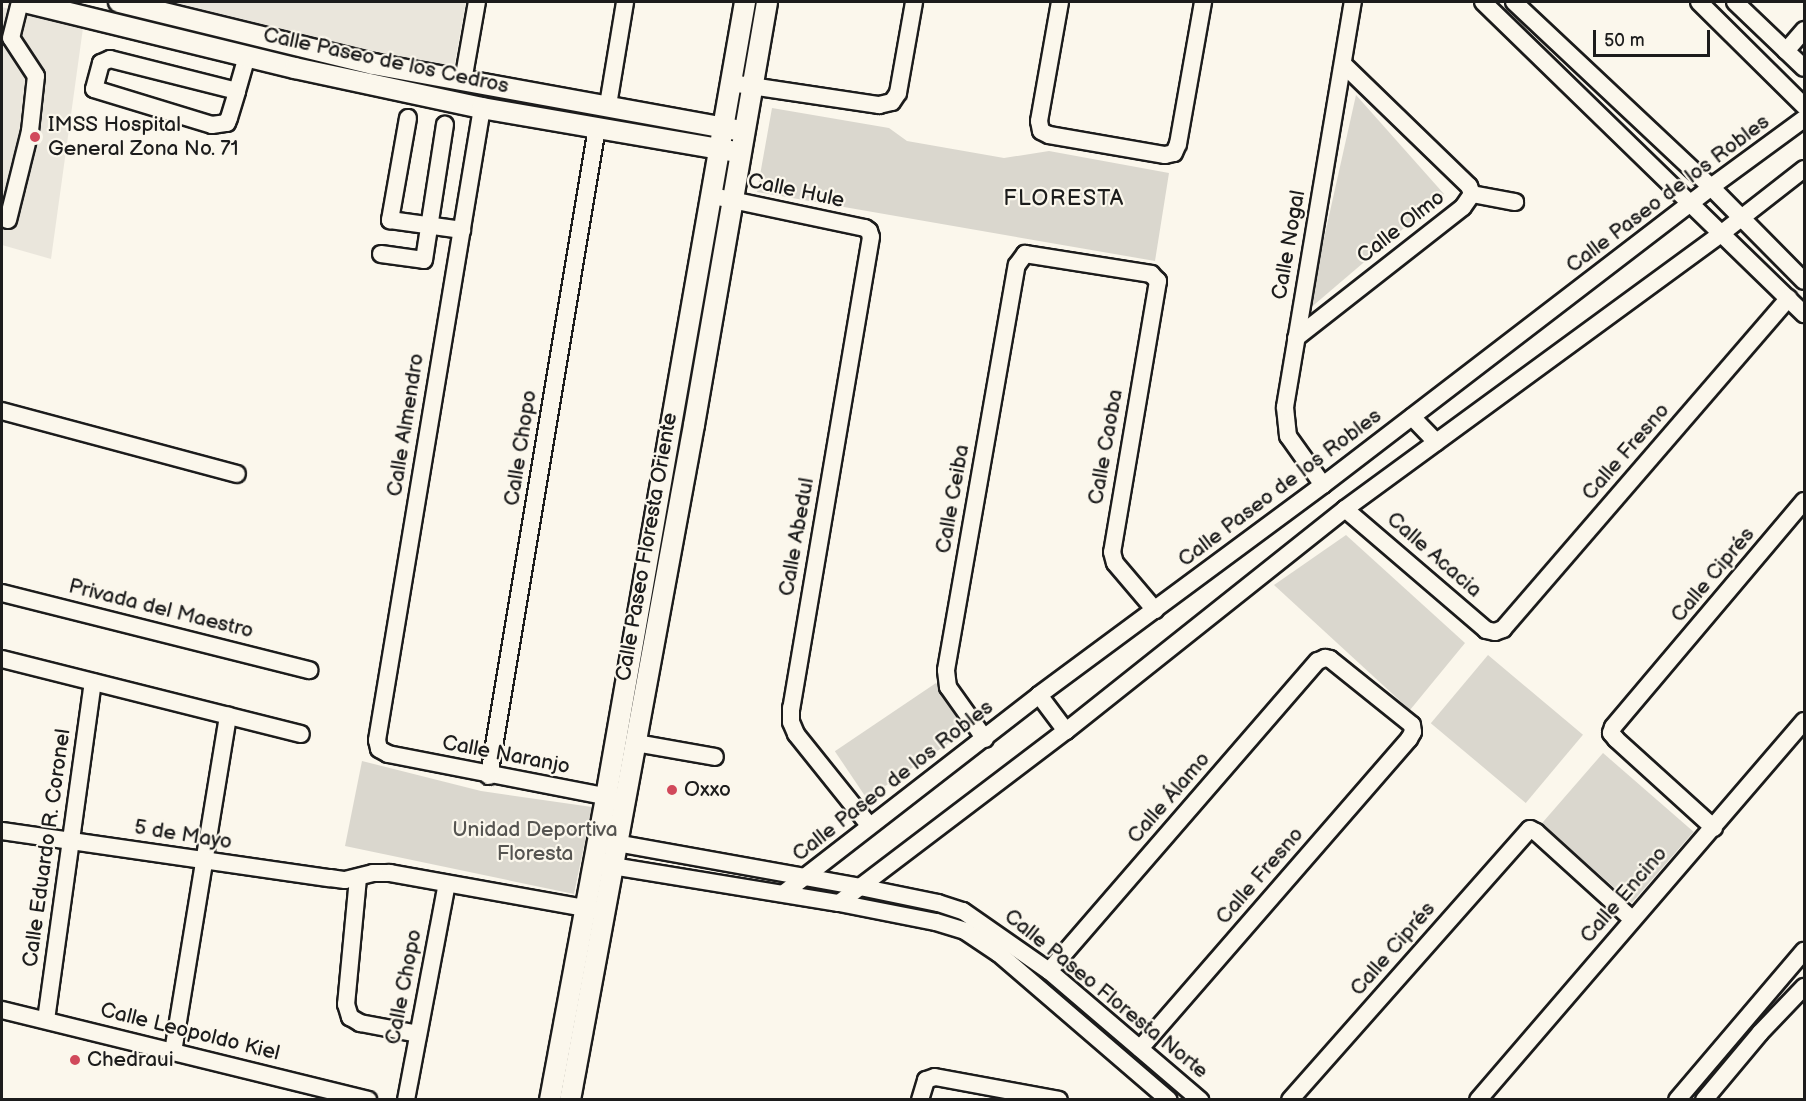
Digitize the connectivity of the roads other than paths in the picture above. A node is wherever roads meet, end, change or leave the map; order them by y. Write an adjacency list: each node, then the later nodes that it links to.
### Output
1 (22, 2): 15 (main road, Calle Paseo de los Cedros); 46 (street)
2 (119, 2): 21 (main road, Calle Paseo de los Cedros)
3 (477, 2): 21 (street)
4 (625, 2): 26 (street)
5 (745, 2): 22 (main road, Calle Paseo Floresta Oriente)
6 (766, 2): 23 (main road, Calle Paseo Floresta Oriente)
7 (914, 2): 23 (street)
8 (1060, 2): 9 (street)
9 (1203, 2)
10 (1353, 2): 19 (street, Calle Nogal)
11 (1483, 2): 44 (street)
12 (1514, 2): 39 (street)
13 (1699, 2): 27 (street)
14 (1735, 2): 17 (street)
15 (61, 6): 18 (main road, Calle Paseo de los Cedros)
16 (1804, 30): 17 (street)
17 (1786, 51): 20 (street)
18 (247, 57): 24 (street); 28 (main road, Calle Paseo de los Cedros)
19 (1344, 65): 40 (street, Calle Olmo); 56 (street, Calle Nogal)
20 (1804, 69)
21 (463, 81): 25 (main road, Calle Paseo de los Cedros)
22 (731, 83): 23 (street); 33 (main road, Calle Paseo Floresta Oriente)
23 (752, 87): 35 (main road, Calle Paseo Floresta Oriente)
24 (237, 91): 24 (street)
25 (548, 95): 26 (main road, Calle Paseo de los Cedros); 30 (street)
26 (608, 105): 33 (main road, Calle Paseo de los Cedros)
27 (1804, 106)
28 (482, 108): 30 (main road, Calle Paseo de los Cedros); 48 (street, Calle Almendro)
29 (408, 118): 47 (street)
30 (546, 118): 34 (main road, Calle Paseo de los Cedros)
31 (1804, 119): 39 (street, Calle Paseo de los Robles)
32 (445, 125): 47 (street)
33 (724, 127): 35 (main road, Calle Paseo de los Cedros); 36 (main road, Calle Paseo Floresta Oriente)
34 (597, 128): 36 (main road, Calle Paseo de los Cedros); 82 (street, Calle Chopo)
35 (745, 131): 37 (main road, Calle Paseo Floresta Oriente)
36 (720, 150): 37 (main road, Calle Paseo de los Cedros); 41 (main road, Calle Paseo Floresta Oriente)
37 (742, 153): 42 (main road, Calle Paseo Floresta Oriente)
38 (1804, 169): 45 (street)
39 (1712, 187): 44 (street, Calle Paseo de los Robles); 45 (street)
40 (1472, 194): 43 (street); 56 (street, Calle Olmo)
41 (713, 196): 42 (street, Calle Hule); 59 (main road, Calle Paseo Floresta Oriente)
42 (734, 201): 49 (street, Calle Hule); 60 (main road, Calle Paseo Floresta Oriente)
43 (1515, 202)
44 (1691, 203): 50 (street); 58 (street, Calle Paseo de los Robles)
45 (1741, 218): 50 (street); 53 (street)
46 (8, 220)
47 (428, 225): 48 (street); 51 (street)
48 (462, 230): 80 (street, Calle Almendro)
49 (869, 231): 85 (street, Calle Abedul)
50 (1722, 233): 54 (street); 61 (street)
51 (381, 254)
52 (1021, 257): 67 (street, Calle Caoba); 78 (street, Calle Ceiba)
53 (1804, 281)
54 (1788, 298): 55 (street); 68 (street, Calle Fresno)
55 (1804, 314)
56 (1296, 338): 63 (street, Calle Nogal)
57 (2, 411): 62 (street)
58 (1412, 417): 61 (street); 63 (street, Calle Paseo de los Robles)
59 (673, 421): 60 (main road); 83 (main road, Calle Paseo Floresta Oriente)
60 (694, 425): 79 (main road, Calle Paseo Floresta Oriente)
61 (1436, 442): 65 (street)
62 (237, 474)
63 (1323, 485): 67 (street, Calle Paseo de los Robles)
64 (1804, 501): 86 (street, Calle Ciprés)
65 (1345, 509): 68 (street, Calle Acacia); 76 (street)
66 (2, 593): 71 (street, Privada del Maestro)
67 (1155, 610): 73 (street, Calle Paseo de los Robles)
68 (1495, 632)
69 (1324, 658): 103 (street, Calle Álamo); 110 (street, Calle Fresno)
70 (2, 659): 72 (street)
71 (309, 669)
72 (93, 682): 74 (street); 89 (street, Calle Eduardo R. Coronel)
73 (1039, 695): 76 (street); 78 (street, Calle Paseo de los Robles)
74 (228, 715): 77 (street); 91 (street)
75 (1804, 721): 86 (street, Calle Encino)
76 (1066, 731): 97 (street)
77 (302, 734)
78 (985, 739): 85 (street, Calle Paseo de los Robles)
79 (636, 743): 81 (street); 84 (main road, Calle Paseo Floresta Oriente)
80 (379, 749): 82 (street, Calle Naranjo)
81 (715, 757)
82 (489, 776): 83 (street, Calle Naranjo)
83 (606, 797): 84 (street, Calle Naranjo); 88 (main road, Calle Paseo Floresta Oriente)
84 (626, 800): 90 (main road, Calle Paseo Floresta Oriente)
85 (869, 825): 95 (street, Calle Paseo de los Robles)
86 (1714, 828): 101 (street, Calle Encino)
87 (2, 831): 89 (street, 5 de Mayo)
88 (598, 840): 90 (street, Calle Paseo Floresta Norte); 92 (main road, Calle Paseo Floresta Oriente)
89 (70, 841): 91 (street, 5 de Mayo); 107 (street, Calle Eduardo R. Coronel)
90 (618, 843): 93 (main road, Calle Paseo Floresta Oriente); 95 (street, Calle Paseo Floresta Norte)
91 (204, 862): 94 (street, 5 de Mayo); 111 (street)
92 (593, 863): 93 (street, Calle Paseo Floresta Norte); 100 (main road, Calle Paseo Floresta Oriente)
93 (613, 866): 98 (street, Calle Paseo Floresta Norte); 100 (main road, Calle Paseo Floresta Oriente)
94 (357, 878): 96 (street, 5 de Mayo); 109 (street)
95 (806, 878): 97 (street, Calle Paseo Floresta Norte); 98 (street, Calle Paseo de los Robles)
96 (447, 884): 100 (street, 5 de Mayo); 109 (street, Calle Chopo)
97 (860, 887): 99 (street); 103 (street, Calle Paseo Floresta Norte)
98 (784, 893): 99 (street, Calle Paseo Floresta Norte)
99 (839, 903): 113 (street, Calle Paseo Floresta Norte)
100 (595, 910): 116 (main road, Calle Paseo Floresta Oriente); 117 (main road, Calle Paseo Floresta Oriente)
101 (1632, 919): 121 (street, Calle Ciprés); 122 (street, Calle Encino)
102 (1804, 951): 106 (street)
103 (1049, 971): 110 (street, Calle Paseo Floresta Norte)
104 (1804, 987): 108 (street)
105 (2, 1010): 107 (street, Calle Leopoldo Kiel)
106 (1745, 1019): 108 (street); 123 (street)
107 (46, 1020): 111 (street, Calle Leopoldo Kiel)
108 (1760, 1033): 124 (street)
109 (418, 1034): 115 (street, Calle Chopo)
110 (1140, 1048): 112 (street, Calle Paseo Floresta Norte)
111 (173, 1052): 114 (street, Calle Leopoldo Kiel)
112 (1179, 1081): 113 (street); 120 (street, Calle Paseo Floresta Norte)
113 (1165, 1098)
114 (368, 1100)
115 (406, 1100)
116 (550, 1100)
117 (570, 1100)
118 (920, 1100): 119 (street)
119 (1059, 1100)
120 (1200, 1100)
121 (1290, 1100)
122 (1478, 1100)
123 (1677, 1100)
124 (1704, 1100)

